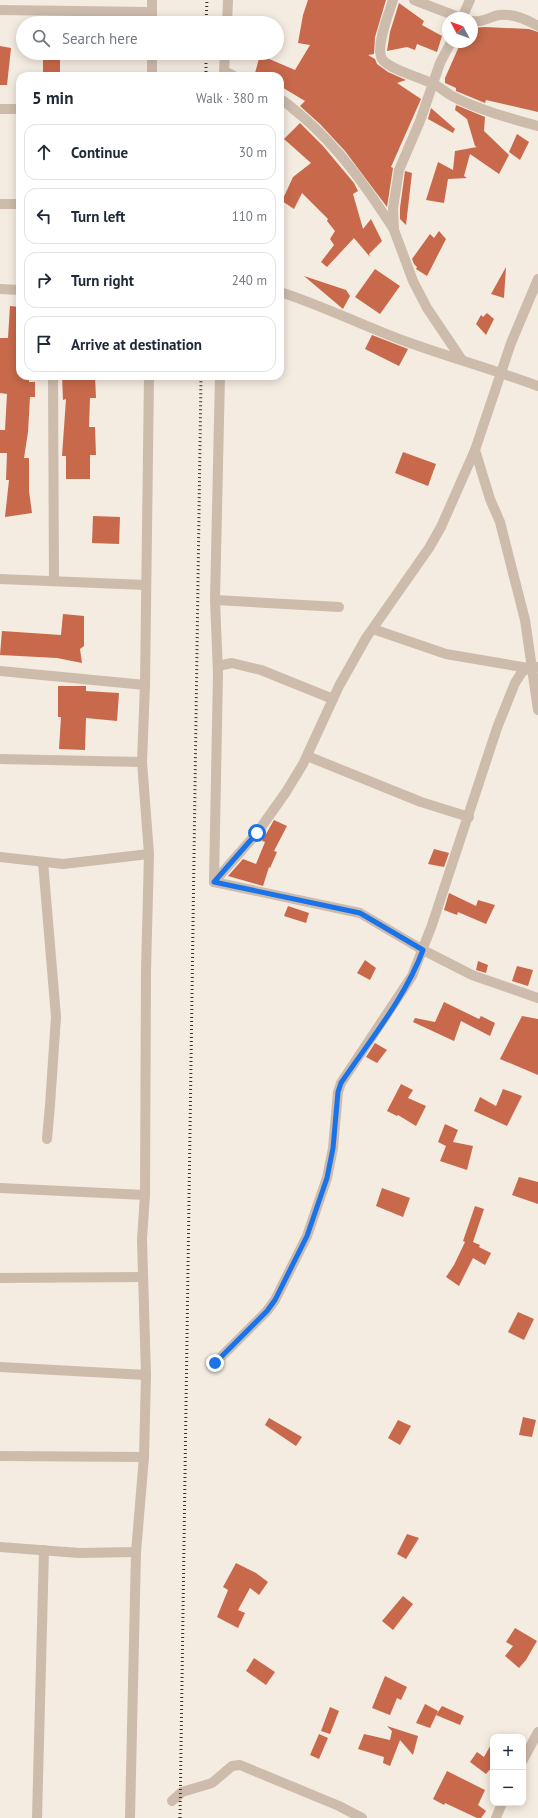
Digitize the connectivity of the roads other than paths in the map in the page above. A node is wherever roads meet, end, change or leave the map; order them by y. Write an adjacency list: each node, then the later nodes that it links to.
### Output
1 (152, 0): 7 (street)
2 (228, 0): 11 (street)
3 (393, 0): 19 (street)
4 (414, 0): 8 (street)
5 (470, 0): 9 (street)
6 (0, 10): 7 (street)
7 (152, 12): 10 (street)
8 (446, 12)
9 (465, 12)
10 (152, 16)
11 (227, 16)
12 (478, 22): 13 (street)
13 (538, 26)
14 (448, 48): 19 (street)
15 (152, 60): 17 (street)
16 (225, 60): 18 (street)
17 (152, 72)
18 (224, 72)
19 (433, 83): 23 (street); 26 (street)
20 (284, 102): 26 (street)
21 (0, 109): 22 (street)
22 (16, 109)
23 (538, 126)
24 (0, 204): 25 (street)
25 (16, 204)
26 (394, 230): 31 (street)
27 (538, 279): 32 (street)
28 (0, 289): 29 (street)
29 (16, 290)
30 (284, 293): 31 (street)
31 (462, 360): 32 (street)
32 (501, 372): 36 (street); 37 (street)
33 (53, 380): 39 (street)
34 (149, 380): 40 (street)
35 (220, 380): 41 (street)
36 (538, 386)
37 (474, 450): 43 (street); 45 (street)
38 (0, 579): 39 (street)
39 (54, 581): 40 (street)
40 (146, 585): 47 (street)
41 (216, 600): 42 (street); 44 (street)
42 (340, 607)
43 (373, 629): 45 (street); 48 (street)
44 (218, 666): 48 (street); 57 (street)
45 (532, 667): 49 (street); 53 (street)
46 (0, 671): 47 (street)
47 (145, 686): 52 (street)
48 (333, 698): 50 (street)
49 (538, 710)
50 (307, 756): 53 (street); 57 (street)
51 (0, 759): 52 (street)
52 (142, 762): 54 (street)
53 (469, 817): 58 (street)
54 (149, 854): 56 (street); 62 (street)
55 (0, 857): 56 (street)
56 (44, 862): 60 (street)
57 (214, 882): 58 (street)
58 (423, 950): 59 (street); 65 (street)
59 (538, 998)
60 (47, 1139)
61 (0, 1188): 62 (street)
62 (145, 1195): 63 (street)
63 (143, 1277): 64 (street); 67 (street)
64 (0, 1278)
65 (215, 1363)
66 (0, 1367): 67 (street)
67 (146, 1375): 69 (street)
68 (0, 1456): 69 (street)
69 (144, 1458): 72 (street)
70 (0, 1547): 71 (street)
71 (44, 1550): 72 (street); 77 (street)
72 (136, 1552): 78 (street)
73 (538, 1732): 74 (street)
74 (526, 1754)
75 (172, 1801): 79 (street)
76 (501, 1806): 80 (street)
77 (37, 1818)
78 (130, 1818)
79 (362, 1818)
80 (496, 1818)

